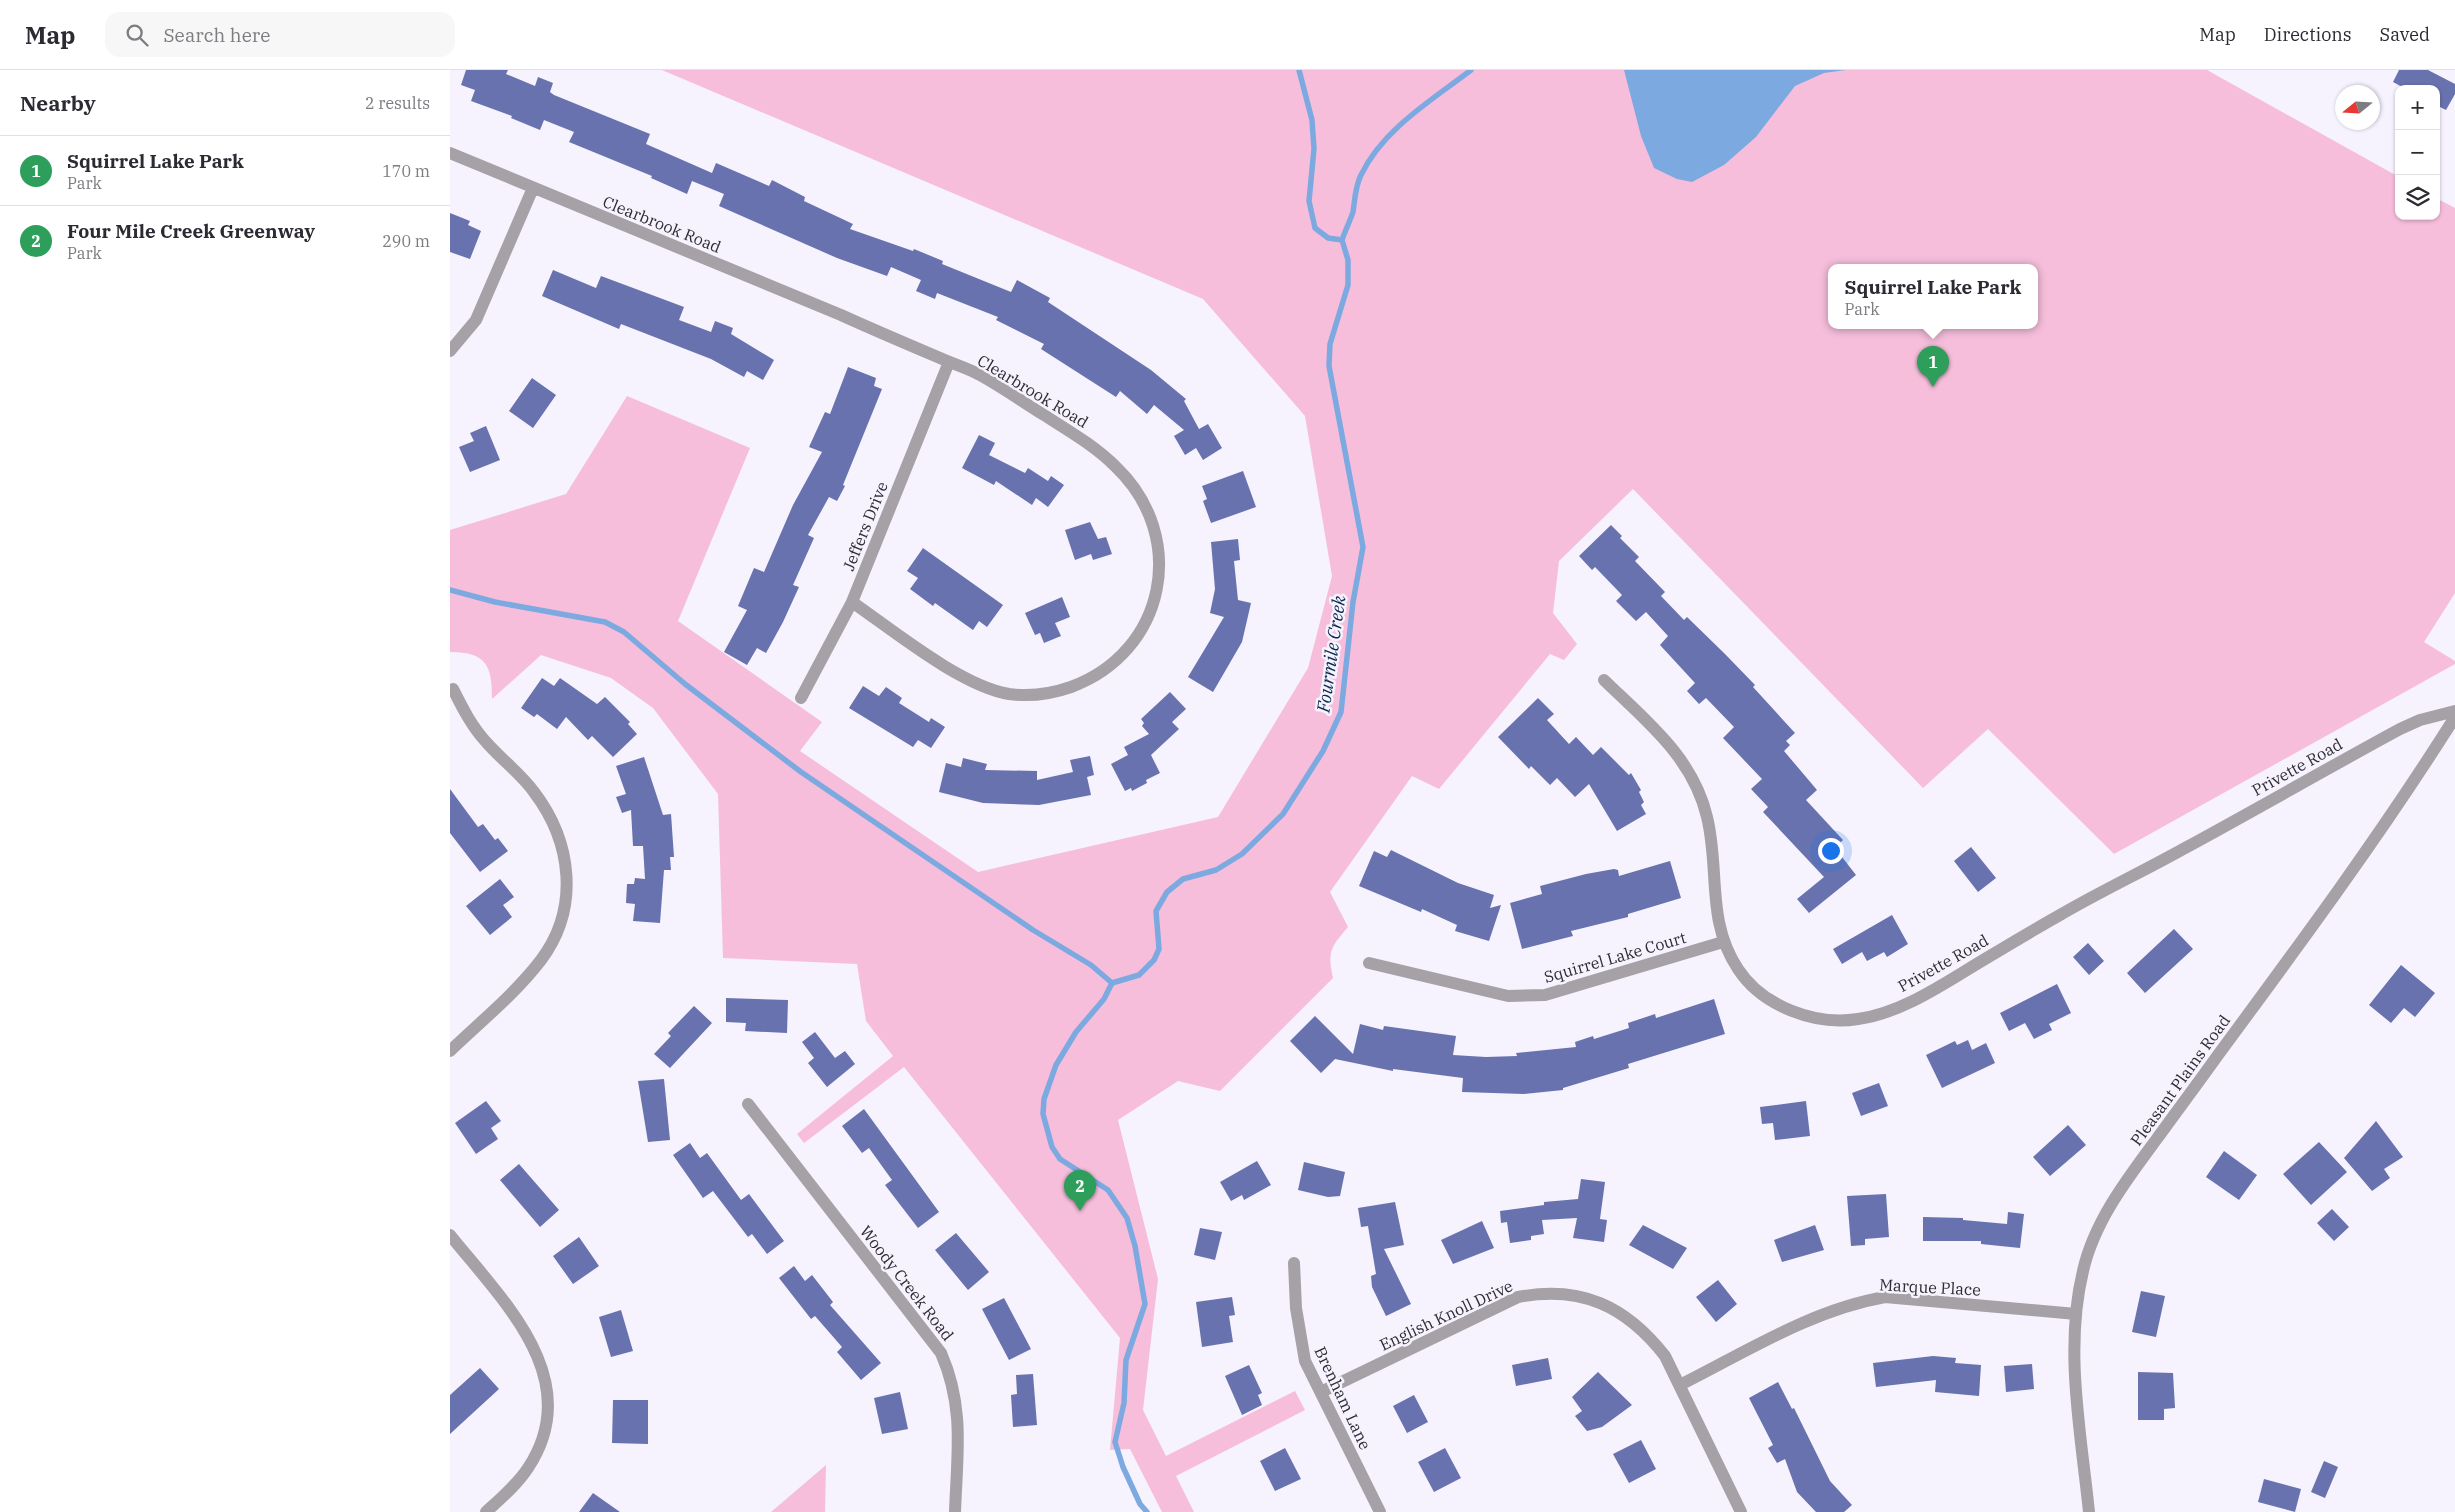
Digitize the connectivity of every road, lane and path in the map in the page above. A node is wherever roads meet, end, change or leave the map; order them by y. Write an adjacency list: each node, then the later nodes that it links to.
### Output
1 (450, 153): 2 (street, Clearbrook Road)
2 (533, 188): 3 (street); 4 (street, Clearbrook Road)
3 (450, 351)
4 (949, 362): 5 (street, Jeffers Drive); 5 (street, Clearbrook Road)
5 (852, 602): 8 (street, Jeffers Drive)
6 (1604, 680): 11 (street, Privette Road)
7 (453, 689): 13 (street)
8 (800, 698)
9 (2455, 711): 11 (street, Privette Road)
10 (2455, 717): 17 (street, Pleasant Plains Road)
11 (1723, 942): 12 (street, Squirrel Lake Court)
12 (1369, 963)
13 (450, 1051)
14 (748, 1104): 21 (street, Woody Creek Road)
15 (450, 1235): 20 (street)
16 (1294, 1263): 19 (street, Brenham Lane)
17 (2076, 1314): 18 (street, Marque Place); 24 (street, Pleasant Plains Road)
18 (1680, 1385): 19 (street, English Knoll Drive); 23 (street, English Knoll Drive)
19 (1321, 1392): 22 (street, Brenham Lane)
20 (486, 1512)
21 (955, 1512)
22 (1380, 1512)
23 (1742, 1512)
24 (2089, 1512)

